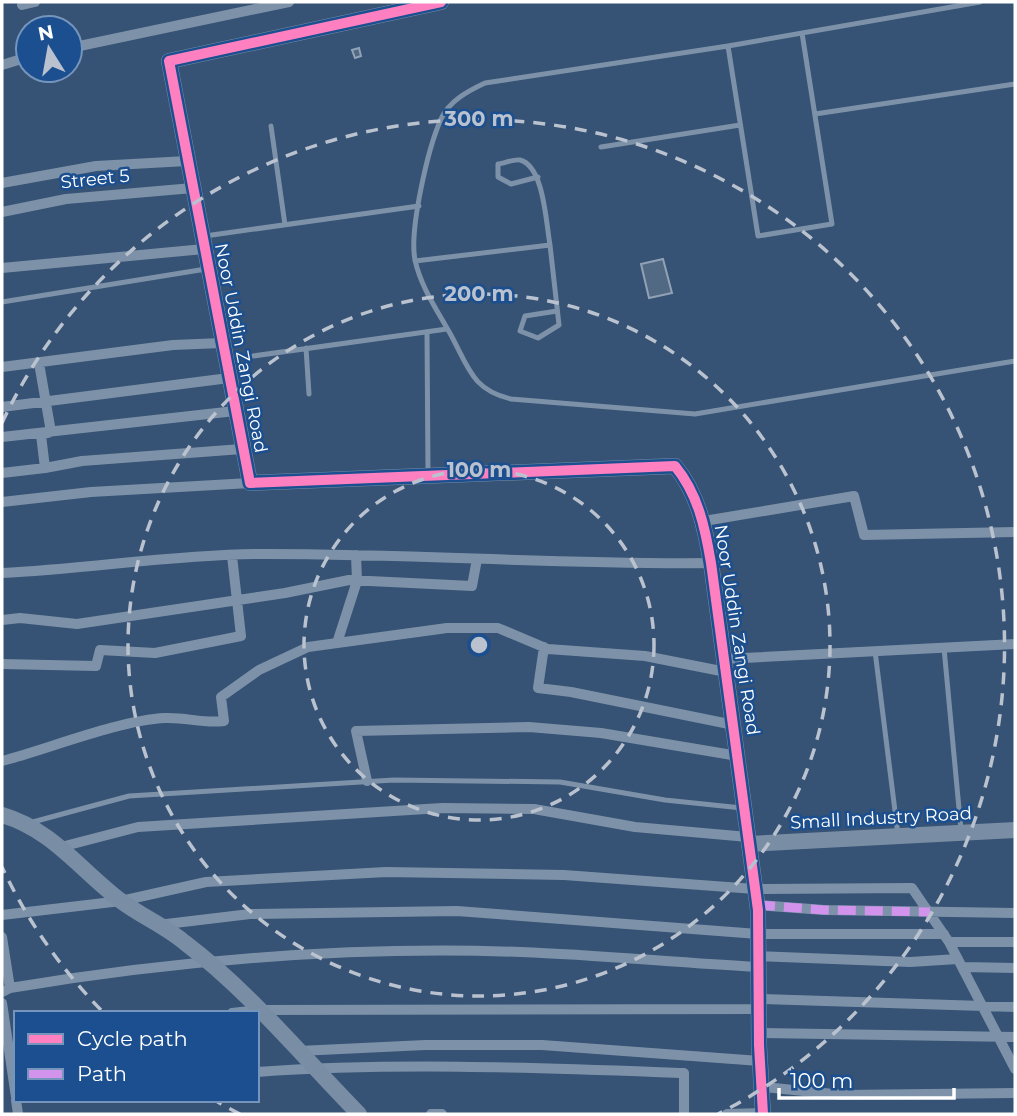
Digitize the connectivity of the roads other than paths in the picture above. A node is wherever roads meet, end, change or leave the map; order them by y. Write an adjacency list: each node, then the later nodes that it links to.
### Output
1 (34, 2): 5 (street)
2 (289, 2): 8 (street)
3 (441, 2): 6 (street)
4 (980, 2): 7 (lane)
5 (23, 5)
6 (377, 9): 15 (street, Noor Uddin Zangi Road)
7 (802, 33): 9 (lane); 11 (lane)
8 (84, 45)
9 (728, 47): 12 (lane); 19 (lane)
10 (1015, 84): 11 (lane)
11 (815, 114): 12 (lane)
12 (740, 124): 14 (lane)
13 (271, 126): 21 (lane)
14 (601, 147)
15 (187, 161): 17 (street); 18 (street, Noor Uddin Zangi Road)
16 (538, 177): 16 (lane); 23 (lane)
17 (2, 183)
18 (193, 188): 20 (street, Street 5); 22 (street, Noor Uddin Zangi Road)
19 (419, 206): 21 (lane); 24 (lane)
20 (2, 212)
21 (285, 225): 22 (lane)
22 (203, 242): 25 (street); 26 (street, Noor Uddin Zangi Road)
23 (550, 245): 24 (lane); 28 (lane)
24 (415, 261): 29 (lane)
25 (2, 268)
26 (208, 269): 27 (lane); 31 (street, Noor Uddin Zangi Road)
27 (2, 302)
28 (557, 311): 28 (lane)
29 (447, 329): 30 (lane); 34 (lane)
30 (427, 332): 32 (lane); 47 (lane)
31 (222, 343): 35 (street); 37 (street, Noor Uddin Zangi Road)
32 (306, 348): 33 (lane); 38 (lane)
33 (253, 356)
34 (1015, 361)
35 (39, 363): 36 (street); 39 (street)
36 (2, 367)
37 (229, 378): 39 (street); 41 (street, Noor Uddin Zangi Road)
38 (309, 394)
39 (46, 401): 40 (street); 42 (street)
40 (2, 407)
41 (235, 411): 42 (street); 44 (street, Noor Uddin Zangi Road)
42 (51, 432): 43 (street); 45 (street)
43 (2, 437)
44 (242, 449): 45 (street); 48 (street, Noor Uddin Zangi Road)
45 (45, 468): 46 (street)
46 (2, 473)
47 (428, 476): 48 (street, Noor Uddin Zangi Road); 50 (street, Noor Uddin Zangi Road)
48 (250, 483): 49 (street)
49 (2, 502)
50 (704, 521): 51 (street); 55 (street, Noor Uddin Zangi Road)
51 (1015, 532)
52 (356, 555): 53 (street); 54 (street); 57 (street)
53 (232, 556): 56 (street); 58 (street)
54 (477, 559): 55 (street); 57 (street)
55 (711, 563): 66 (street, Noor Uddin Zangi Road)
56 (2, 573)
57 (356, 581): 58 (street); 60 (street)
58 (237, 599): 59 (street); 65 (street)
59 (2, 620)
60 (337, 643): 62 (street); 69 (street)
61 (1015, 643): 63 (street)
62 (544, 647): 66 (street); 67 (street)
63 (943, 647): 64 (street); 75 (lane)
64 (875, 651): 66 (street); 76 (lane)
65 (2, 664)
66 (725, 665): 67 (street, Noor Uddin Zangi Road)
67 (734, 725): 68 (street, Noor Uddin Zangi Road)
68 (738, 756): 70 (street); 71 (street, Noor Uddin Zangi Road)
69 (2, 761)
70 (366, 781): 71 (lane); 73 (lane)
71 (745, 808): 77 (street, Noor Uddin Zangi Road)
72 (2, 815): 73 (street)
73 (29, 823): 78 (street)
74 (1015, 830): 75 (street, Small Industry Road)
75 (961, 833): 76 (street, Small Industry Road)
76 (898, 836): 77 (street, Small Industry Road)
77 (749, 841): 78 (street); 79 (street, Noor Uddin Zangi Road)
78 (61, 847): 80 (street)
79 (756, 897): 80 (street); 81 (street); 81 (street); 85 (street, Noor Uddin Zangi Road)
80 (121, 901): 83 (street); 84 (street)
81 (930, 912): 82 (street); 87 (street)
82 (1015, 912)
83 (2, 915)
84 (158, 925): 85 (street); 90 (street)
85 (758, 934): 87 (street); 89 (street, Noor Uddin Zangi Road)
86 (2, 937): 93 (street)
87 (947, 938): 88 (street); 91 (street)
88 (1015, 942)
89 (758, 961): 90 (street); 91 (street); 95 (street, Noor Uddin Zangi Road)
90 (207, 962): 93 (street); 98 (street)
91 (960, 963): 92 (street); 96 (street)
92 (1015, 968)
93 (6, 990)
94 (2, 1003): 101 (street)
95 (759, 1004): 96 (street); 98 (street); 100 (street, Noor Uddin Zangi Road)
96 (983, 1006): 97 (street); 102 (street)
97 (1015, 1007)
98 (259, 1010): 99 (street); 104 (street)
99 (250, 1011)
100 (759, 1033): 102 (street); 105 (street, Noor Uddin Zangi Road)
101 (12, 1035): 106 (street)
102 (997, 1036): 103 (street); 108 (street)
103 (1015, 1037)
104 (299, 1051): 105 (street); 107 (street)
105 (760, 1061): 111 (street, Noor Uddin Zangi Road)
106 (7, 1068): 110 (street)
107 (314, 1068): 109 (street); 113 (street); 116 (street)
108 (1015, 1069)
109 (259, 1072)
110 (14, 1086)
111 (764, 1087): 112 (street); 118 (street, Noor Uddin Zangi Road)
112 (1015, 1093)
113 (359, 1114)
114 (431, 1114): 115 (street)
115 (442, 1114)
116 (684, 1114)
117 (727, 1114): 118 (street)
118 (764, 1114)

